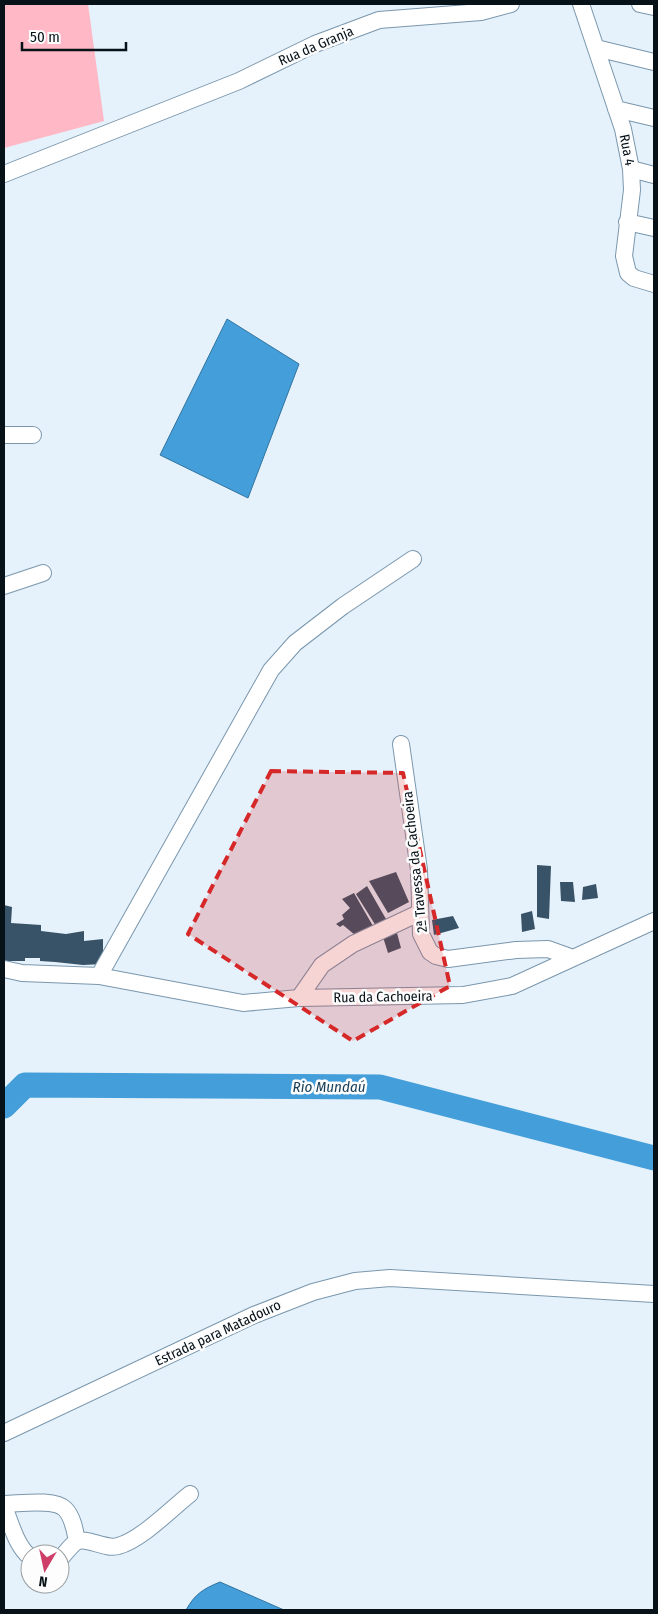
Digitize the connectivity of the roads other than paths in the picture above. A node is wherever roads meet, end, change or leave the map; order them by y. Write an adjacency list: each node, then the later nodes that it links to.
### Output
1 (462, 4): 6 (street)
2 (511, 4): 6 (street, Rua da Granja)
3 (581, 4): 7 (street, Rua 4)
4 (640, 4): 5 (street)
5 (654, 7)
6 (431, 15): 12 (street, Rua da Granja)
7 (596, 48): 8 (street); 9 (street, Rua 4)
8 (654, 62)
9 (616, 109): 10 (street); 11 (street, Rua 4)
10 (654, 118)
11 (631, 169): 13 (street); 14 (street, Rua 4)
12 (4, 174)
13 (654, 174)
14 (627, 222): 15 (street); 16 (street, Rua 4)
15 (654, 228)
16 (654, 284)
17 (33, 435): 18 (street)
18 (4, 436)
19 (413, 559): 27 (street)
20 (42, 573): 21 (street)
21 (4, 586)
22 (401, 744): 23 (street, 2ª Travessa da Cachoeira)
23 (420, 913): 25 (street, 2ª Travessa da Cachoeira); 28 (street)
24 (654, 921): 25 (street, Rua da Cachoeira)
25 (573, 958): 28 (street, Rua da Cachoeira)
26 (4, 969): 27 (street, Rua da Cachoeira)
27 (99, 976): 28 (street, Rua da Cachoeira)
28 (299, 998)
29 (654, 1294): 30 (street, Estrada para Matadouro)
30 (4, 1433)
31 (190, 1494): 33 (street)
32 (4, 1505): 33 (street); 34 (street)
33 (77, 1542): 35 (street)
34 (20, 1544)
35 (70, 1549)

